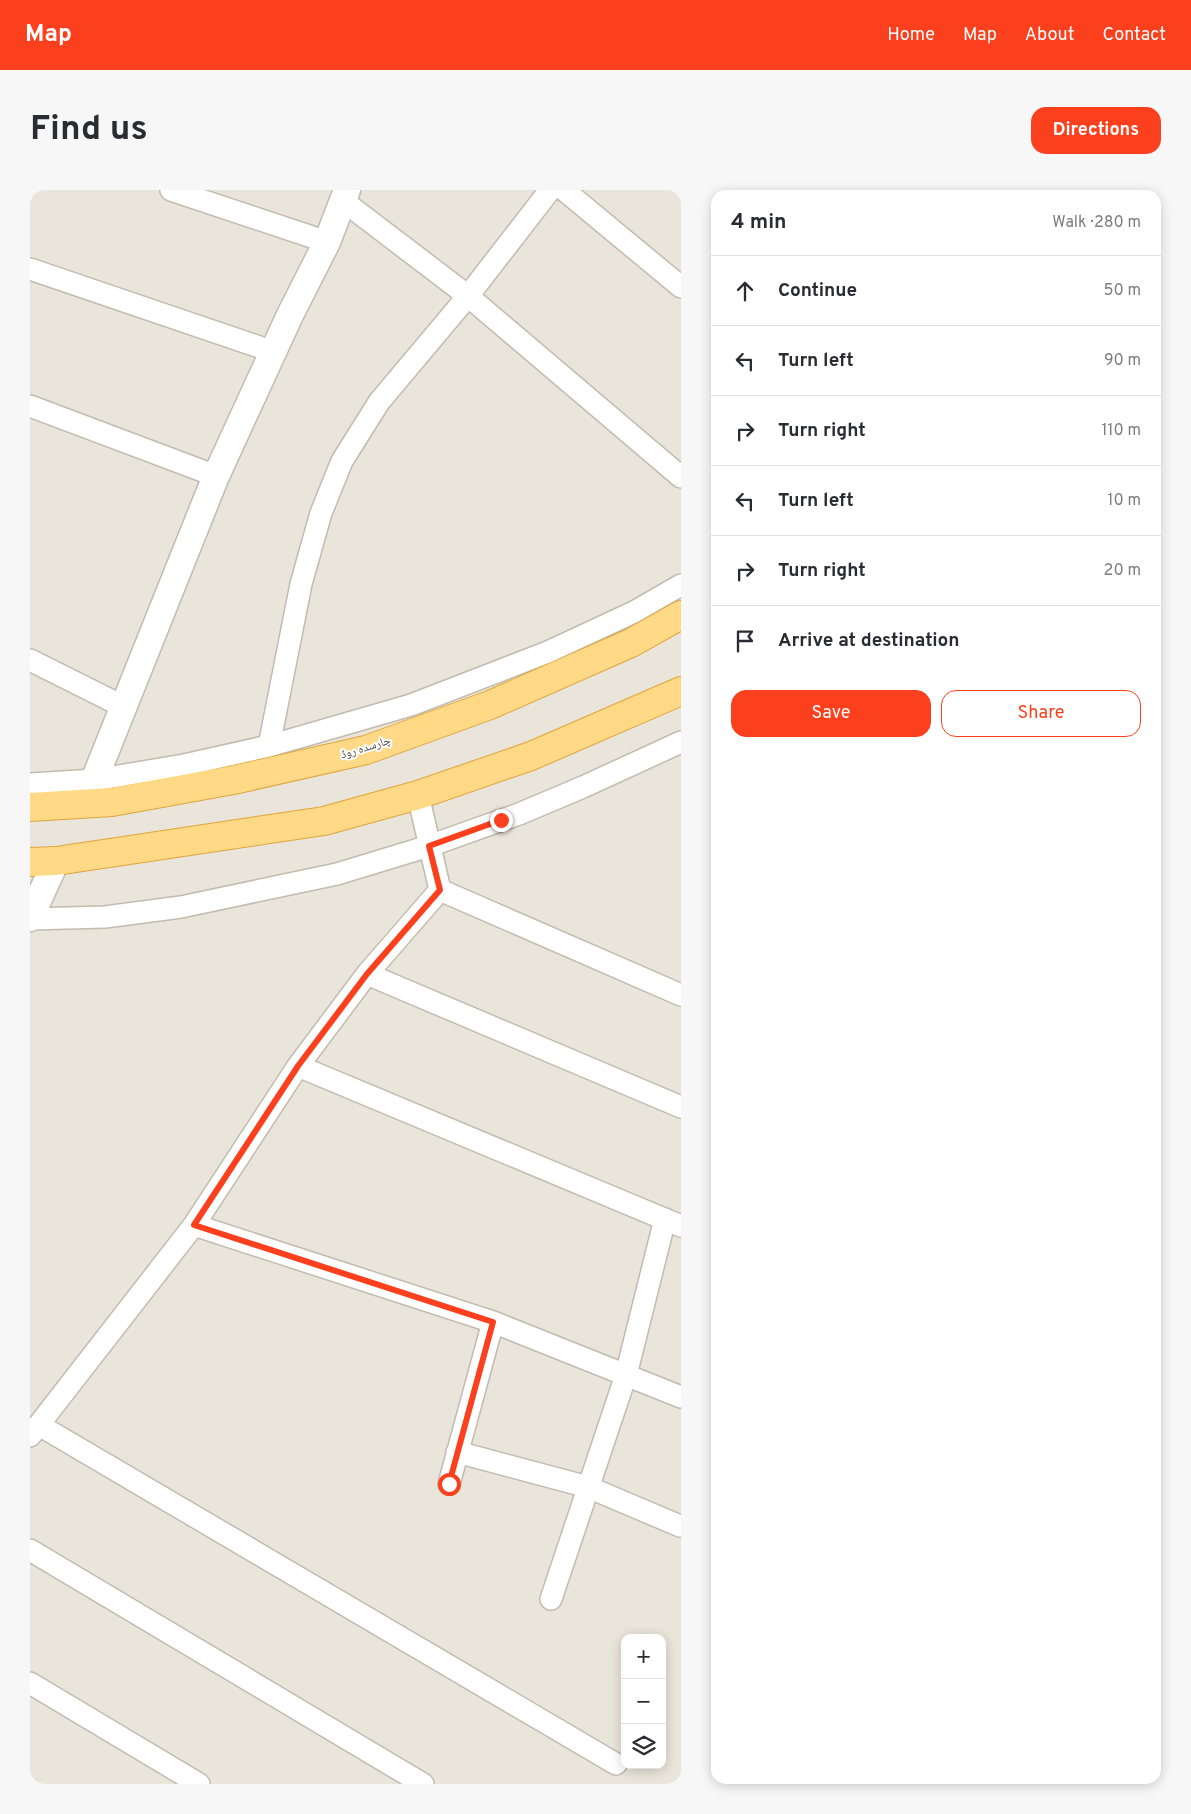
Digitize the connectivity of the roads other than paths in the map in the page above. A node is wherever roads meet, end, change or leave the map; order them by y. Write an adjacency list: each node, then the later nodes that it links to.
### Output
1 (171, 190): 5 (street)
2 (550, 190): 8 (street)
3 (564, 190): 7 (street)
4 (344, 195): 5 (street); 8 (street)
5 (327, 242): 9 (street)
6 (30, 269): 9 (street)
7 (681, 287)
8 (468, 296): 12 (street); 19 (street)
9 (274, 352): 11 (street)
10 (30, 406): 11 (street)
11 (216, 476): 17 (street)
12 (681, 477)
13 (681, 586): 19 (street)
14 (681, 615): 21 (highway, چارسدہ روڈ)
15 (30, 660): 17 (street)
16 (681, 691): 22 (highway)
17 (124, 708): 21 (street)
18 (681, 742): 24 (street)
19 (269, 746): 21 (street)
20 (30, 784): 21 (street)
21 (90, 792): 23 (highway, چارسدہ روڈ)
22 (418, 796): 24 (street); 25 (highway)
23 (30, 807)
24 (429, 846): 26 (street); 27 (street)
25 (43, 861): 27 (street)
26 (440, 890): 28 (street); 29 (street)
27 (30, 919)
28 (367, 974): 30 (street); 31 (street)
29 (681, 995)
30 (298, 1066): 32 (street); 33 (street)
31 (681, 1107)
32 (673, 1223): 35 (street)
33 (194, 1225): 34 (street); 37 (street)
34 (493, 1322): 35 (street); 38 (street)
35 (626, 1375): 36 (street); 40 (street)
36 (681, 1397)
37 (35, 1431): 45 (street)
38 (457, 1452): 39 (street); 40 (street)
39 (449, 1484)
40 (588, 1487): 41 (street); 43 (street)
41 (680, 1526)
42 (30, 1550): 47 (street)
43 (551, 1599)
44 (30, 1683): 46 (street)
45 (616, 1764)
46 (199, 1784)
47 (423, 1784)

